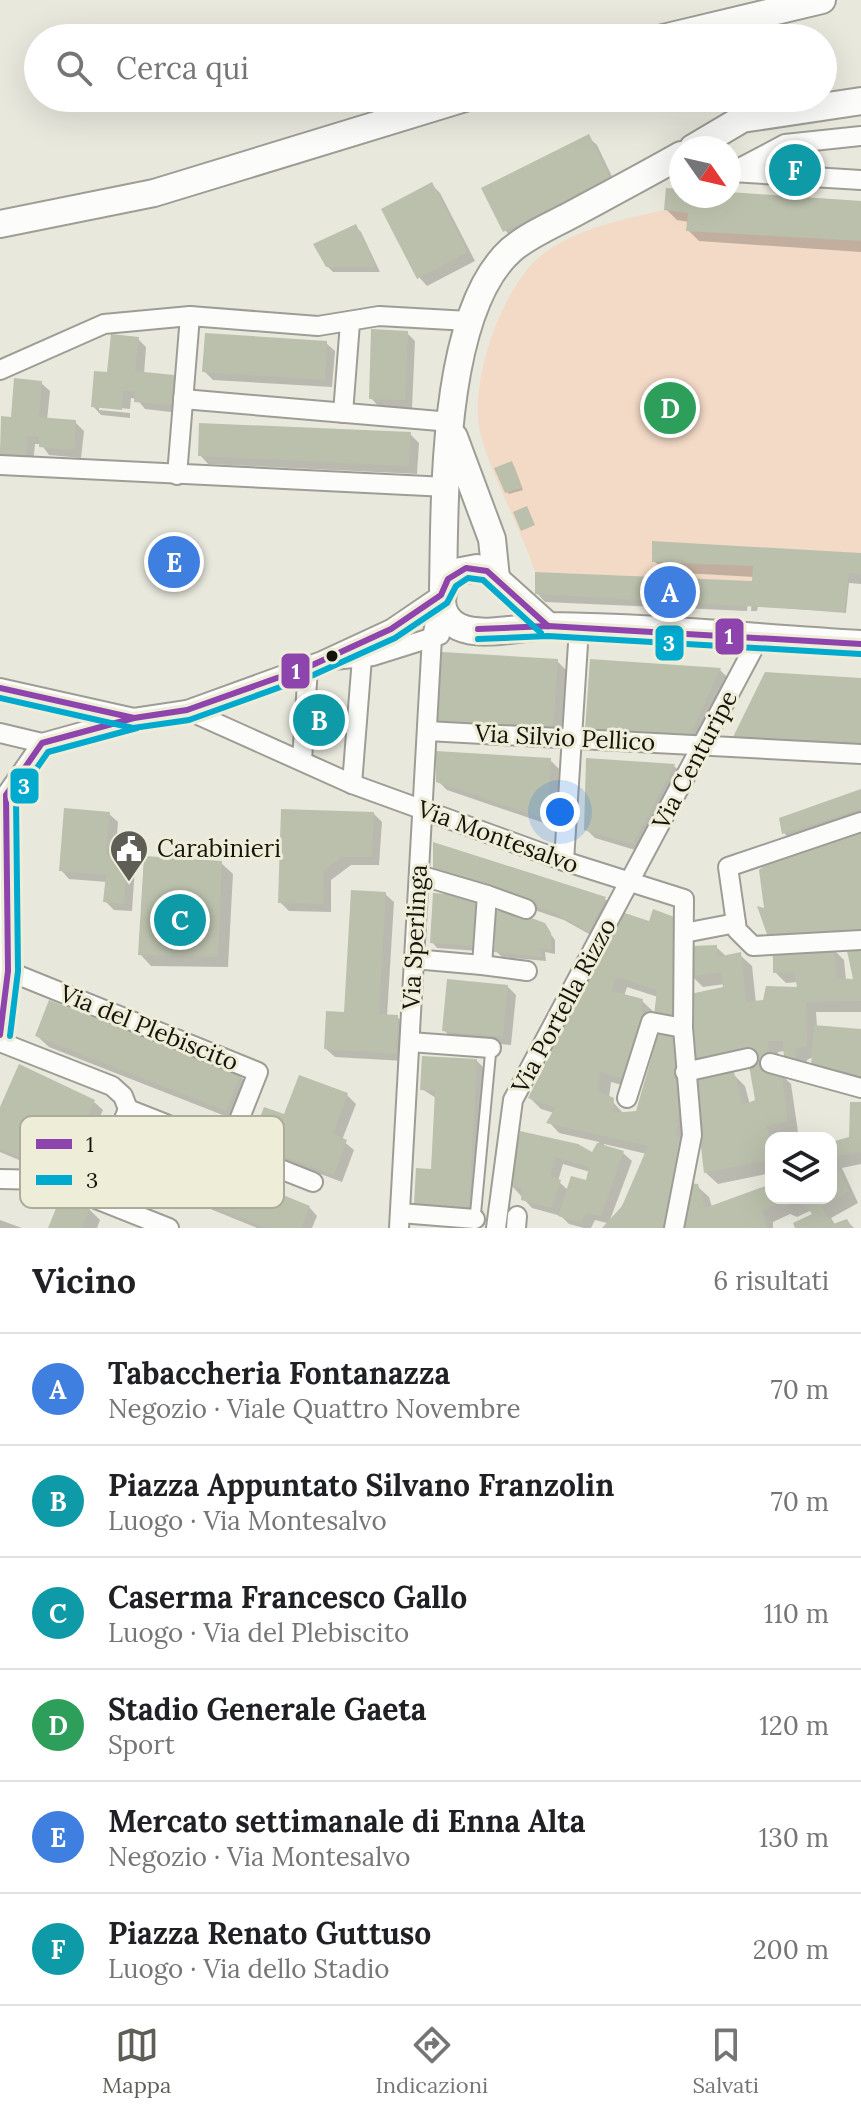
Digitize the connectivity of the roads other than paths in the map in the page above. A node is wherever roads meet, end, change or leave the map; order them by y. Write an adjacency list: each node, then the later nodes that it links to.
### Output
1 (822, 0): 2 (street)
2 (722, 24)
3 (861, 101): 4 (street)
4 (837, 105)
5 (419, 112): 13 (street)
6 (788, 112): 7 (street)
7 (713, 136)
8 (861, 136): 10 (street)
9 (669, 166): 15 (street)
10 (741, 166)
11 (741, 173): 12 (street)
12 (861, 180)
13 (0, 224)
14 (190, 316): 16 (street); 17 (street); 18 (street)
15 (469, 321): 16 (street); 20 (street)
16 (350, 323): 19 (street)
17 (0, 370)
18 (183, 399): 19 (street); 22 (street)
19 (343, 413): 20 (street)
20 (451, 426): 23 (street); 24 (street)
21 (0, 465): 22 (street)
22 (177, 475): 23 (street)
23 (447, 487): 25 (street)
24 (498, 582): 25 (street); 26 (street); 28 (street)
25 (442, 594): 28 (street); 29 (street, Via Sperlinga); 33 (street)
26 (548, 626): 27 (street); 28 (street)
27 (579, 628): 30 (street); 39 (street)
28 (472, 629): 29 (street)
29 (432, 637): 32 (street); 37 (street, Via Sperlinga)
30 (759, 638): 31 (street); 41 (street, Via Centuripe)
31 (861, 644)
32 (362, 658): 33 (street); 44 (street)
33 (315, 664): 35 (street); 43 (street)
34 (0, 688): 36 (street)
35 (187, 710): 36 (street); 43 (street, Via Montesalvo)
36 (134, 718): 40 (street)
37 (427, 731): 39 (street, Via Silvio Pellico); 45 (street, Via Sperlinga)
38 (0, 733): 40 (street)
39 (572, 739): 41 (street, Via Silvio Pellico); 47 (street)
40 (42, 743): 57 (street)
41 (702, 746): 42 (street, Via Silvio Pellico); 49 (street, Via Centuripe)
42 (861, 754)
43 (302, 761): 44 (street, Via Montesalvo)
44 (352, 784): 45 (street, Via Montesalvo)
45 (423, 810): 47 (street, Via Montesalvo); 48 (street, Via Sperlinga)
46 (861, 822): 52 (street)
47 (564, 861): 49 (street, Via Montesalvo)
48 (419, 875): 50 (street); 55 (street, Via Sperlinga)
49 (631, 882): 53 (street, Via Montesalvo); 81 (street, Via Portella Rizzo)
50 (487, 895): 51 (street); 56 (street)
51 (526, 909)
52 (736, 923): 53 (street); 54 (street)
53 (684, 933): 59 (street, Via Montesalvo)
54 (861, 940)
55 (414, 959): 56 (street); 62 (street, Via Sperlinga)
56 (482, 965): 58 (street)
57 (8, 971): 60 (street); 72 (street, Via del Plebiscito)
58 (527, 971)
59 (683, 1028): 66 (street, Via Montesalvo); 68 (street)
60 (0, 1035)
61 (0, 1042): 69 (street)
62 (410, 1042): 63 (street); 79 (street, Via Sperlinga)
63 (491, 1048): 78 (lane)
64 (748, 1058): 66 (street)
65 (770, 1063): 67 (street)
66 (685, 1072): 82 (street, Via Montesalvo)
67 (861, 1088)
68 (627, 1098)
69 (128, 1109): 70 (street); 71 (street)
70 (125, 1116)
71 (146, 1116)
72 (241, 1116)
73 (284, 1170): 76 (street)
74 (0, 1179): 75 (street)
75 (20, 1179)
76 (313, 1182)
77 (118, 1208): 80 (street)
78 (475, 1219): 79 (street)
79 (400, 1221)
80 (169, 1228)
81 (496, 1228)
82 (674, 1228)

